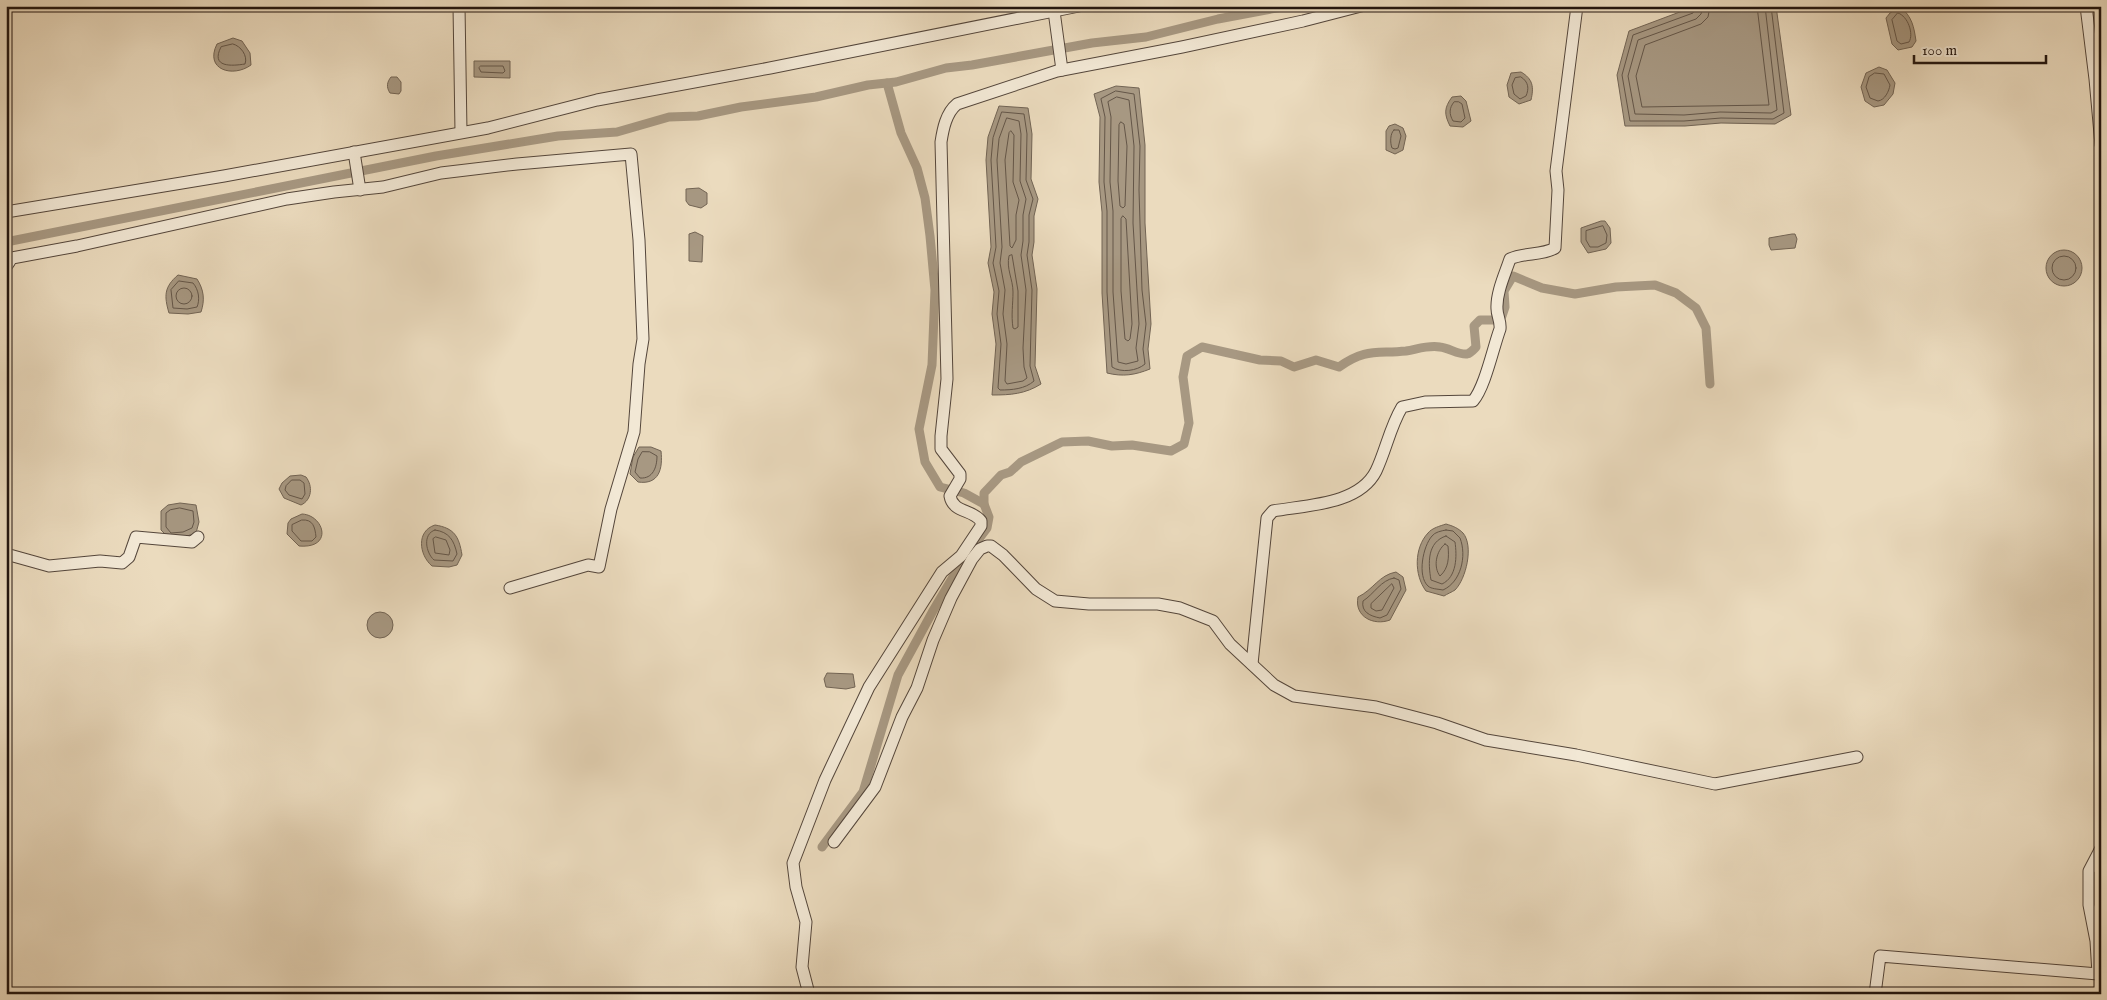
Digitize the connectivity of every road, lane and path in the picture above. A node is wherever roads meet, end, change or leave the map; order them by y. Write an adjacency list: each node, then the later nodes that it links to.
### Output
1 (459, 6): 9 (street)
2 (1079, 6): 6 (street)
3 (1361, 6): 7 (street)
4 (1576, 6): 18 (street)
5 (2086, 6): 8 (street)
6 (1054, 12): 7 (street); 9 (street)
7 (1061, 67): 22 (street)
8 (2098, 99): 10 (street)
9 (461, 132): 11 (street)
10 (2101, 145)
11 (354, 152): 12 (street); 13 (street)
12 (360, 190): 14 (street); 17 (street)
13 (6, 212)
14 (6, 267)
15 (198, 537): 16 (street)
16 (6, 554)
17 (510, 588)
18 (1252, 664): 19 (street); 20 (street)
19 (1858, 757)
20 (834, 842)
21 (2101, 848): 23 (street)
22 (809, 994)
23 (1875, 994)

